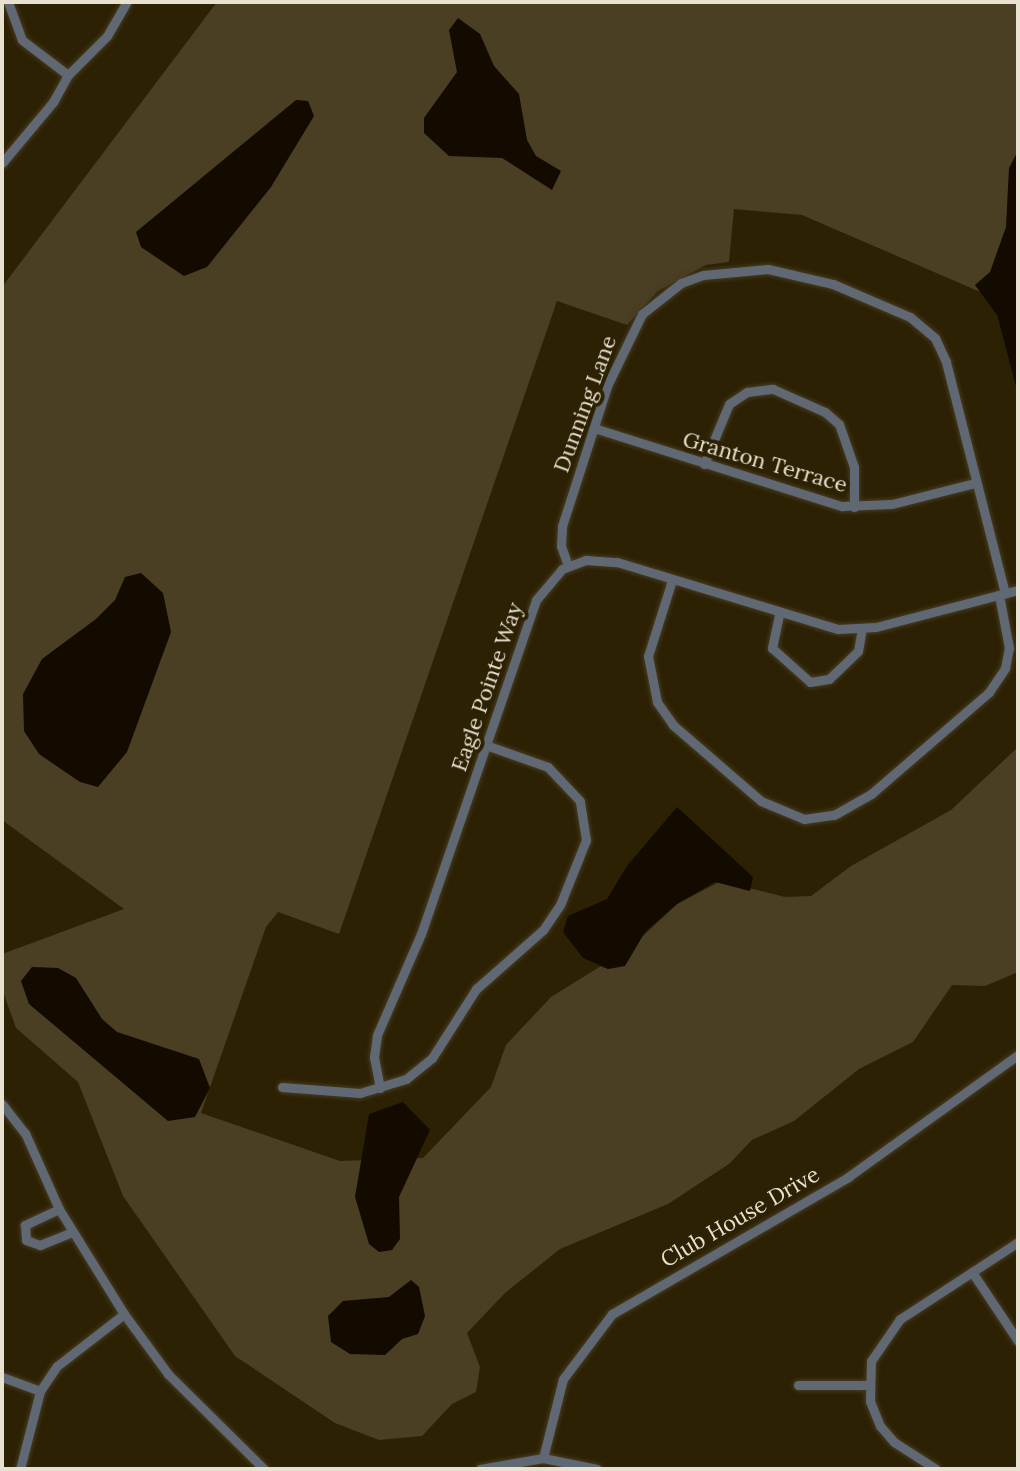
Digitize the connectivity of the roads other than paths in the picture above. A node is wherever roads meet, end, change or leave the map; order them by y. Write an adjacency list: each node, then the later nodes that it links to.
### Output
1 (8, 2): 3 (street)
2 (127, 2): 3 (street)
3 (68, 75): 4 (street)
4 (2, 163)
5 (594, 428): 6 (street, Granton Terrace); 7 (street, Dunning Lane); 9 (street, Dunning Lane)
6 (704, 464): 8 (street, Granton Terrace); 8 (street)
7 (975, 483): 8 (street, Granton Terrace); 12 (street, Dunning Lane)
8 (854, 507)
9 (568, 566): 10 (street); 15 (street, Eagle Pointe Way)
10 (672, 580): 12 (street, Dunning Lane); 13 (street)
11 (1018, 590): 12 (street)
12 (1002, 594): 14 (street)
13 (779, 615): 14 (street); 14 (street)
14 (862, 628)
15 (486, 745): 18 (street, Eagle Pointe Way); 18 (street)
16 (1018, 1055): 30 (street, Club House Drive)
17 (282, 1087): 18 (street)
18 (380, 1088)
19 (2, 1104): 20 (street)
20 (59, 1209): 21 (street); 21 (street)
21 (72, 1232): 24 (street)
22 (1018, 1242): 23 (street)
23 (972, 1272): 25 (street); 28 (street)
24 (124, 1314): 29 (street); 32 (street)
25 (1018, 1341)
26 (2, 1377): 29 (street)
27 (798, 1385): 28 (street)
28 (868, 1385): 35 (street)
29 (40, 1391): 31 (street)
30 (543, 1458): 33 (street); 34 (street)
31 (20, 1469)
32 (264, 1469)
33 (480, 1469)
34 (597, 1469)
35 (936, 1469)

